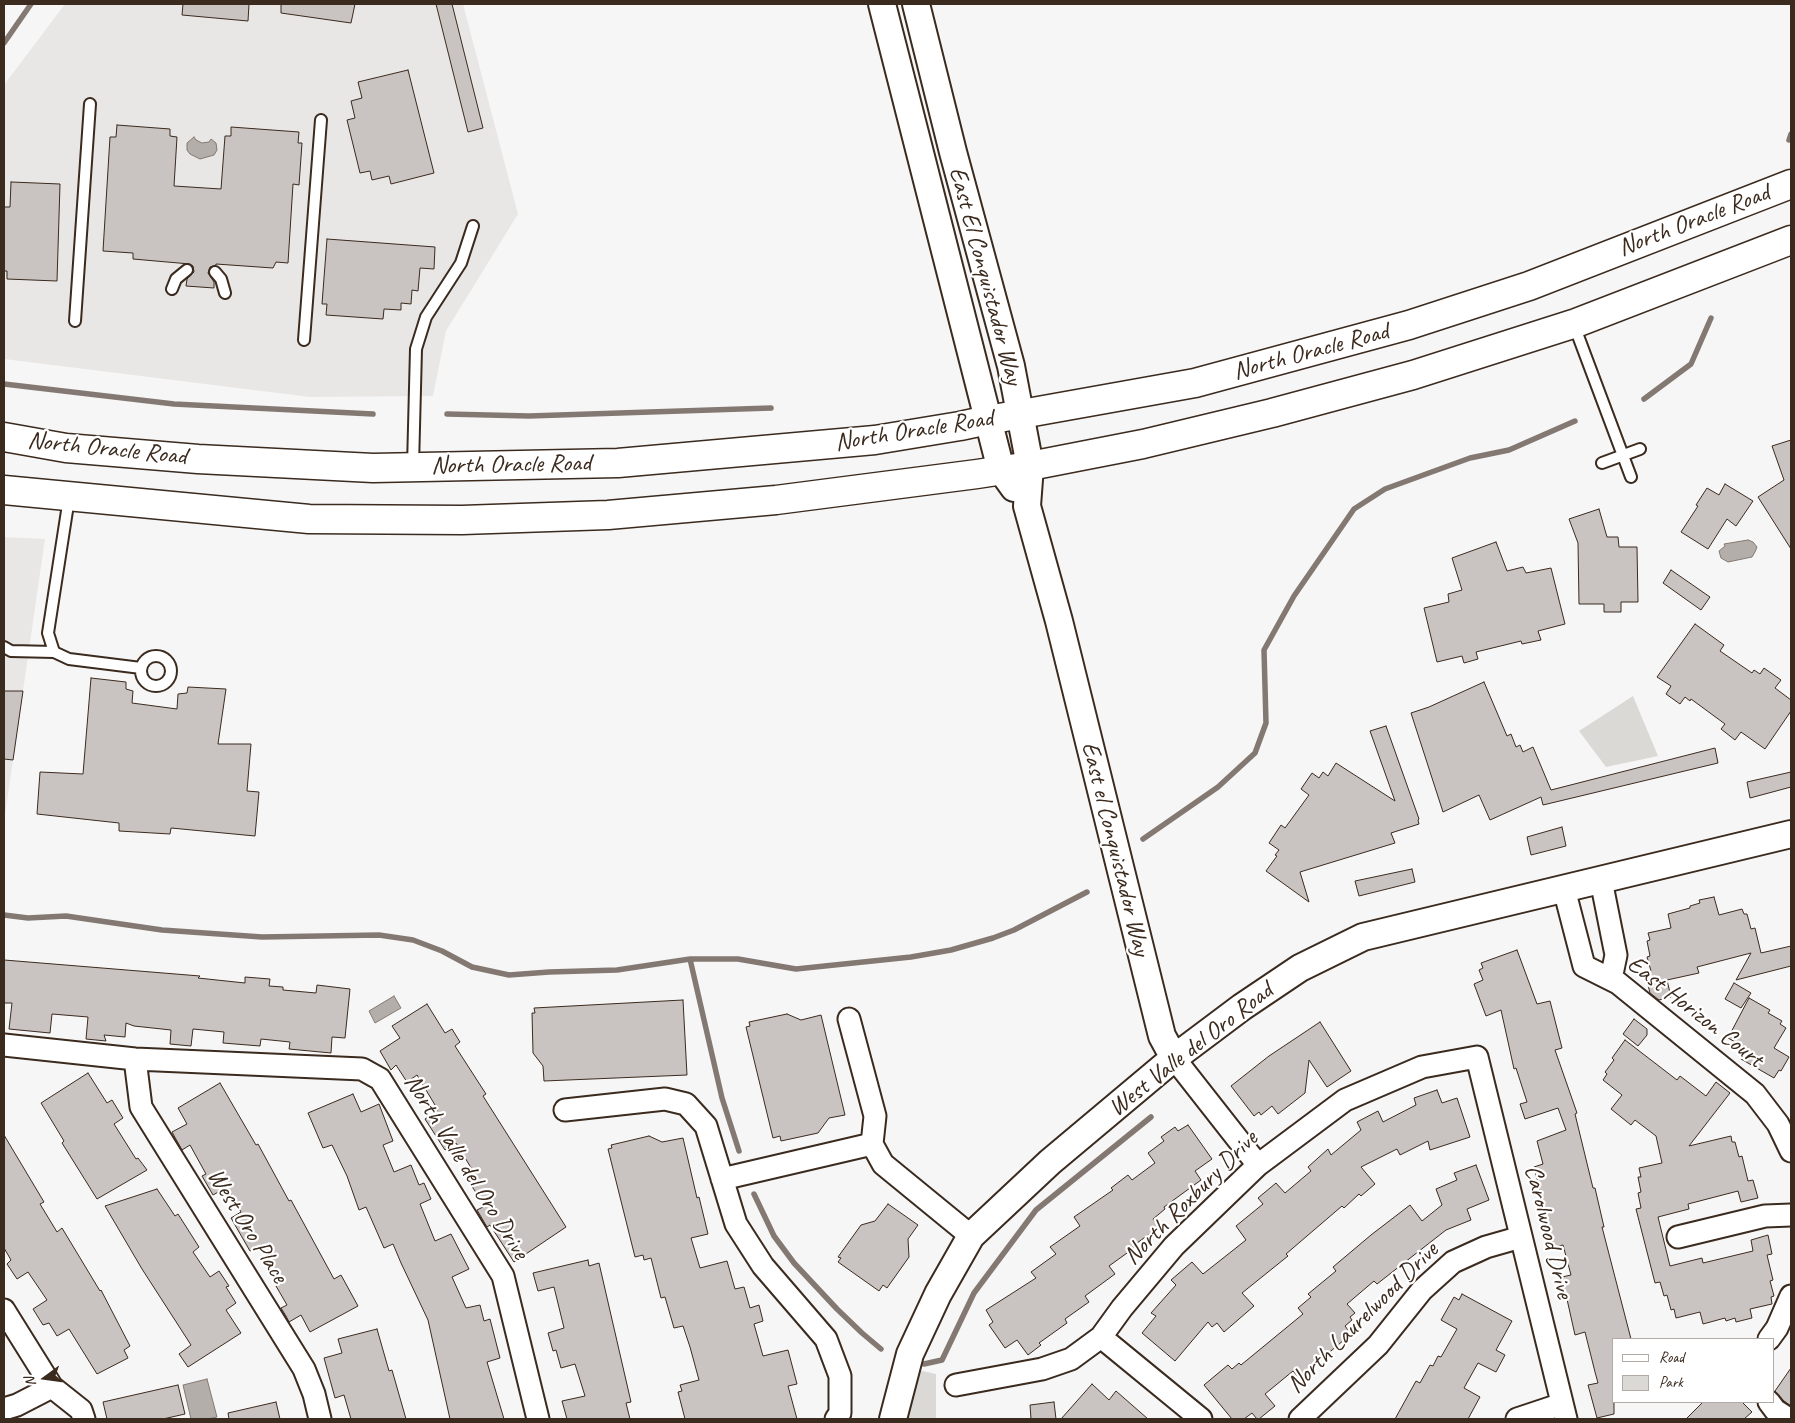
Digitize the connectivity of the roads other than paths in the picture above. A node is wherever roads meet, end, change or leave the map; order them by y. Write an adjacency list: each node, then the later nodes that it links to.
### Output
1 (882, 4): 6 (street, East El Conquistador Way)
2 (916, 4): 5 (street, East El Conquistador Way)
3 (90, 104): 14 (lane)
4 (321, 120): 16 (lane)
5 (953, 152): 6 (street); 17 (street, East El Conquistador Way)
6 (922, 162): 18 (street, East El Conquistador Way)
7 (1791, 184): 17 (highway, North Oracle Road)
8 (473, 226): 24 (lane)
9 (1791, 240): 15 (highway, North Oracle Road)
10 (187, 270): 12 (lane)
11 (215, 272): 13 (lane)
12 (172, 289)
13 (225, 293)
14 (75, 322)
15 (1574, 324): 21 (lane); 23 (highway, North Oracle Road)
16 (304, 340)
17 (1020, 415): 18 (highway, North Oracle Road); 23 (street, East El Conquistador Way)
18 (988, 420): 24 (highway, North Oracle Road); 25 (street, East El Conquistador Way)
19 (4, 437): 24 (highway, North Oracle Road)
20 (1640, 449): 21 (lane)
21 (1622, 455): 22 (lane); 26 (lane)
22 (1602, 463)
23 (1030, 466): 25 (highway, North Oracle Road); 29 (street, East El Conquistador Way)
24 (413, 467)
25 (1001, 470): 28 (highway, North Oracle Road); 29 (street, East El Conquistador Way)
26 (1630, 477)
27 (4, 490): 28 (highway, North Oracle Road)
28 (70, 497): 31 (lane)
29 (1028, 506): 40 (street, East el Conquistador Way)
30 (4, 647): 31 (lane)
31 (54, 652): 32 (lane)
32 (141, 668)
33 (1791, 834): 34 (street, West Valle del Oro Road)
34 (1600, 880): 35 (street, West Valle del Oro Road); 36 (street)
35 (1564, 889): 36 (street, East Horizon Court); 40 (street, West Valle del Oro Road)
36 (1611, 979): 44 (street, East Horizon Court)
37 (849, 1019): 43 (street)
38 (4, 1045): 41 (street, North Valle del Oro Drive)
39 (1477, 1057): 45 (street, North Roxbury Drive); 49 (street, Carolwood Drive)
40 (1174, 1058): 45 (street, East el Conquistador Way); 48 (street, West Valle del Oro Road)
41 (135, 1059): 61 (street, West Oro Place); 62 (street, North Valle del Oro Drive)
42 (565, 1110): 46 (street)
43 (872, 1144): 46 (street); 48 (street)
44 (1791, 1151)
45 (1258, 1165): 53 (street, North Roxbury Drive)
46 (722, 1179): 63 (street)
47 (1791, 1215): 50 (street)
48 (971, 1236): 64 (street, West Valle del Oro Road)
49 (1521, 1237): 59 (street, Carolwood Drive); 66 (street, North Laurelwood Drive)
50 (1678, 1237)
51 (1791, 1296): 54 (street)
52 (4, 1310): 56 (street)
53 (1101, 1338): 55 (street, North Roxbury Drive); 65 (street)
54 (1770, 1338)
55 (956, 1385)
56 (52, 1387): 58 (street); 60 (street)
57 (1770, 1403): 68 (street)
58 (4, 1409)
59 (1564, 1412): 67 (street)
60 (84, 1419)
61 (320, 1419)
62 (538, 1419)
63 (836, 1419)
64 (892, 1419)
65 (1200, 1419)
66 (1300, 1419)
67 (1518, 1419)
68 (1789, 1419)

